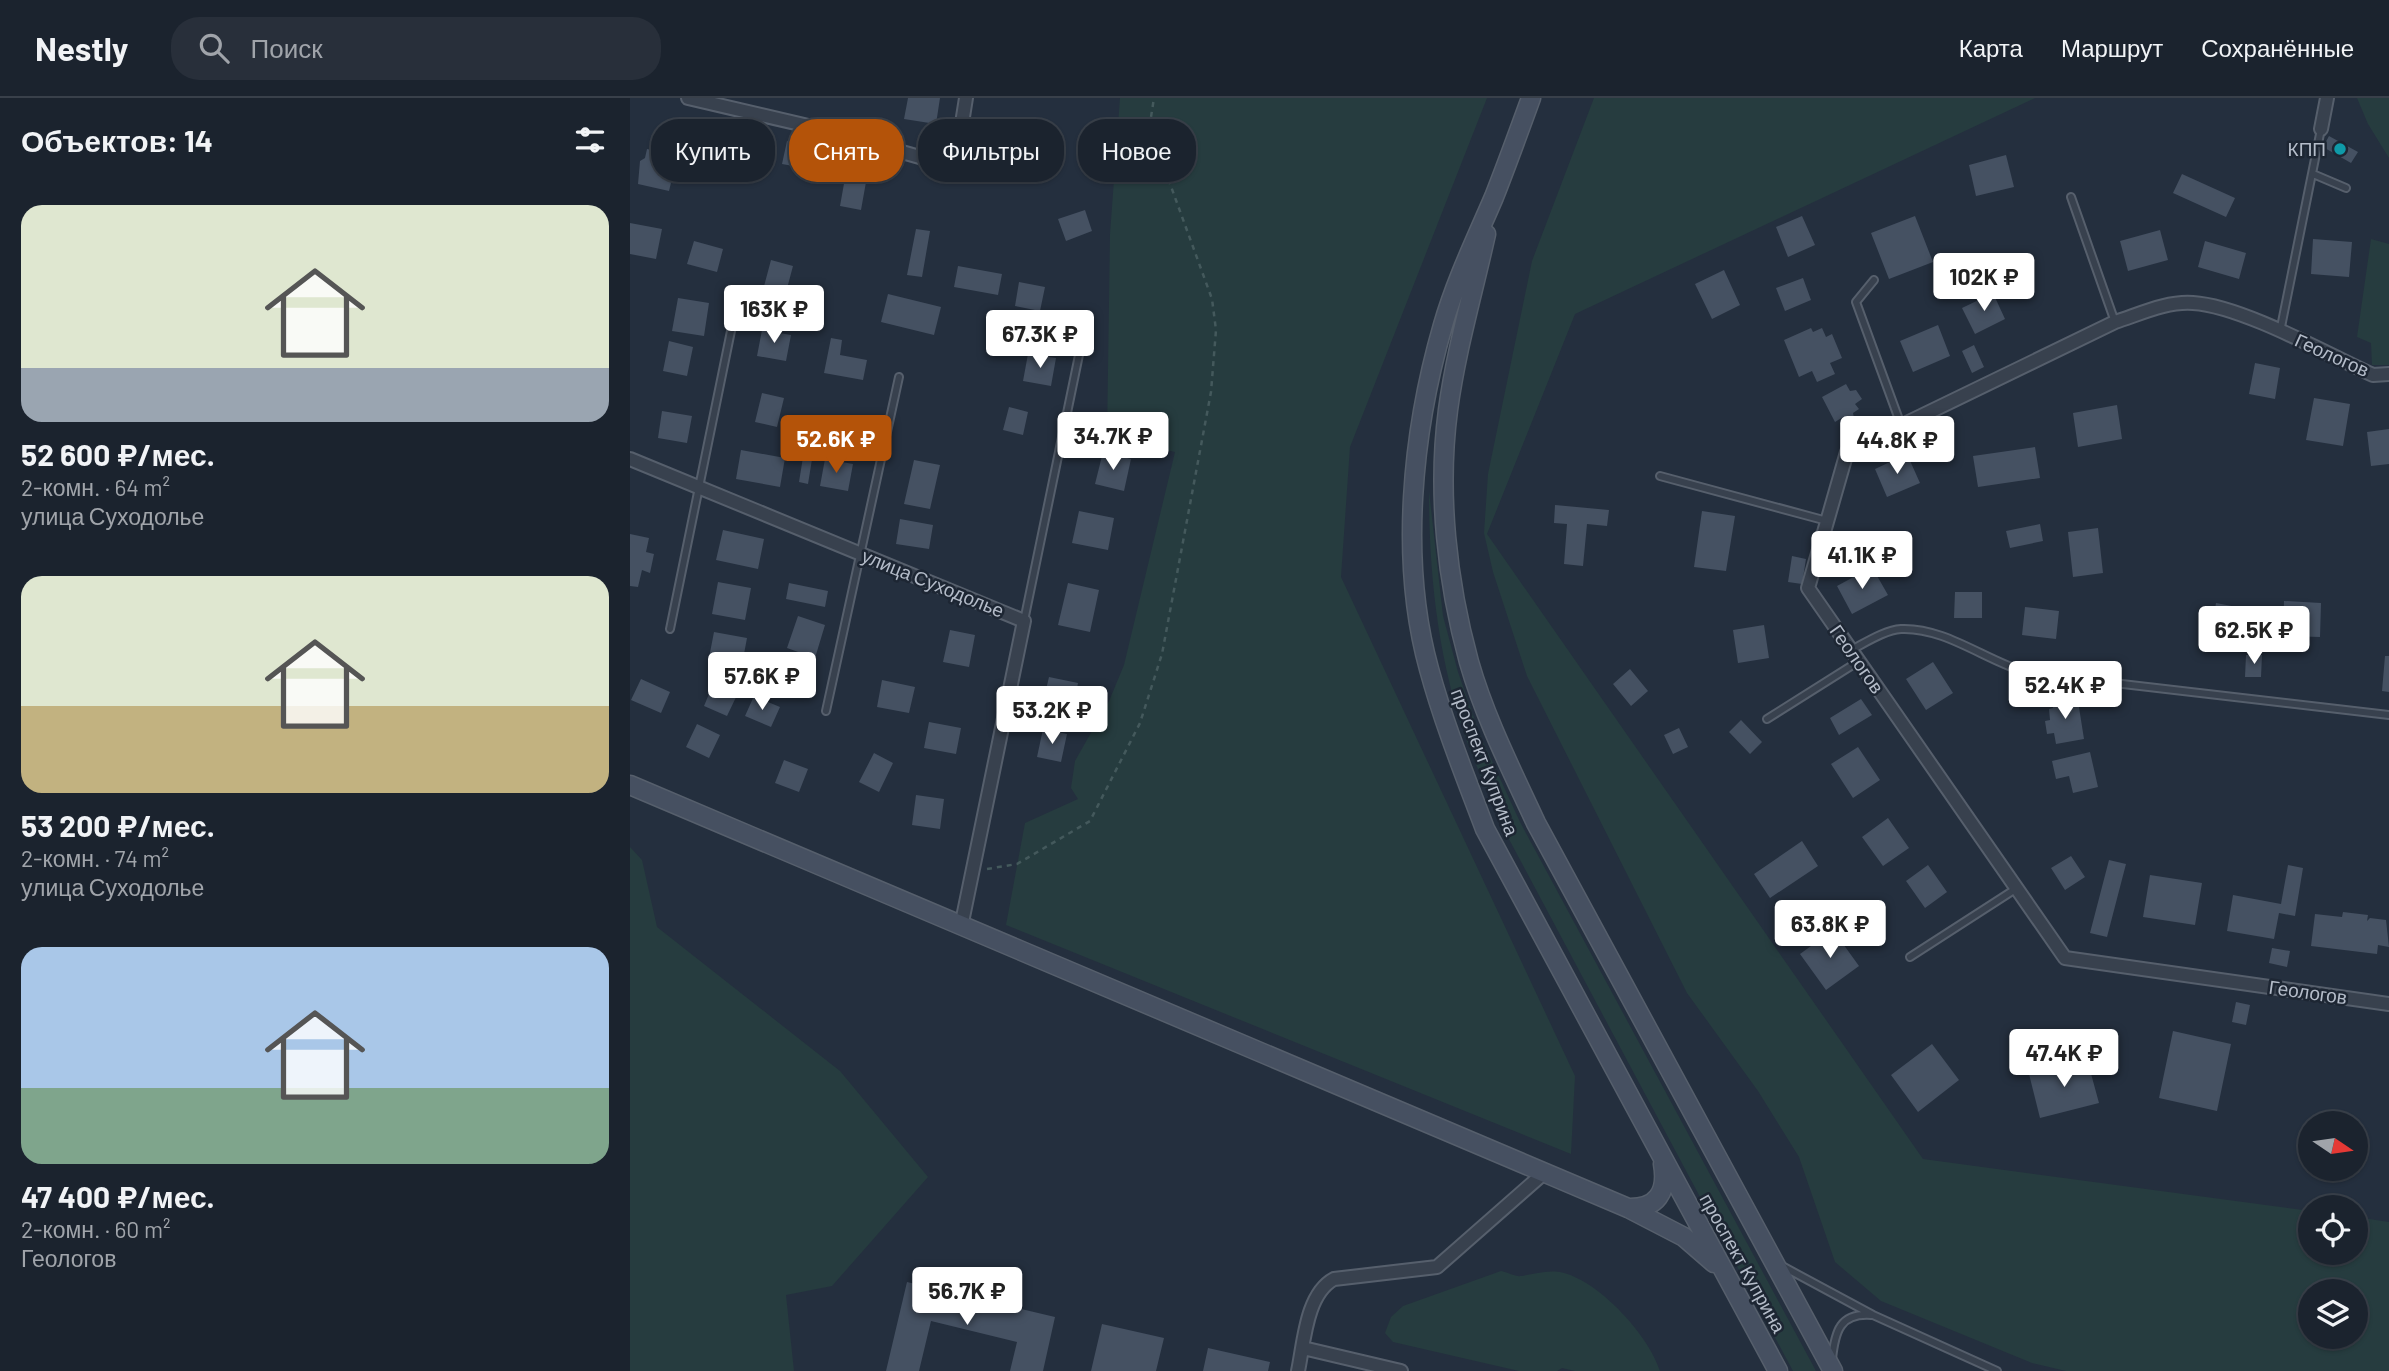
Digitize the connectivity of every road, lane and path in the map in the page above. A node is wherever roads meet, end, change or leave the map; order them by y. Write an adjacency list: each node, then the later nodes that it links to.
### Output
1 (688, 98): 2 (street)
2 (966, 98)
3 (1154, 98): 32 (path)
4 (1531, 98): 9 (main road, проспект Куприна)
5 (2327, 98): 6 (street)
6 (2321, 129): 7 (lane)
7 (2314, 174): 8 (lane); 14 (lane)
8 (2346, 188)
9 (1494, 195): 37 (main road, проспект Куприна); 40 (main road, проспект Куприна)
10 (2071, 197): 12 (lane)
11 (1874, 280): 18 (lane)
12 (2115, 322): 14 (street, Геологов); 18 (street, Геологов)
13 (732, 326): 21 (lane)
14 (2280, 332): 16 (street, Геологов)
15 (1079, 355): 24 (lane)
16 (2389, 374)
17 (900, 377): 23 (lane)
18 (1901, 425): 22 (street, Геологов)
19 (630, 459): 21 (street, улица Суходолье)
20 (1660, 476): 22 (lane)
21 (699, 487): 23 (street, улица Суходолье); 25 (lane)
22 (1827, 521): 26 (street, Геологов)
23 (863, 555): 24 (street, улица Суходолье); 28 (lane)
24 (1024, 621): 32 (street, улица Суходолье)
25 (670, 629)
26 (1851, 650): 27 (street, Геологов); 29 (lane)
27 (1859, 661): 30 (lane); 33 (street, Геологов)
28 (826, 711)
29 (2389, 715)
30 (1767, 719)
31 (630, 785): 34 (main road)
32 (973, 870): 34 (street, улица Суходолье)
33 (2017, 888): 35 (lane); 36 (street, Геологов)
34 (961, 927): 38 (main road)
35 (1910, 957)
36 (2389, 1004)
37 (1662, 1160): 39 (main road); 41 (main road, проспект Куприна)
38 (1544, 1173): 39 (main road); 43 (street)
39 (1628, 1208): 41 (main road)
40 (1776, 1263): 42 (lane); 47 (main road, проспект Куприна)
41 (1733, 1285): 46 (main road, проспект Куприна)
42 (1873, 1315): 47 (lane); 48 (lane)
43 (1303, 1348): 44 (street); 45 (street)
44 (1298, 1371)
45 (1401, 1371)
46 (1778, 1371)
47 (1834, 1371)
48 (1997, 1371)

